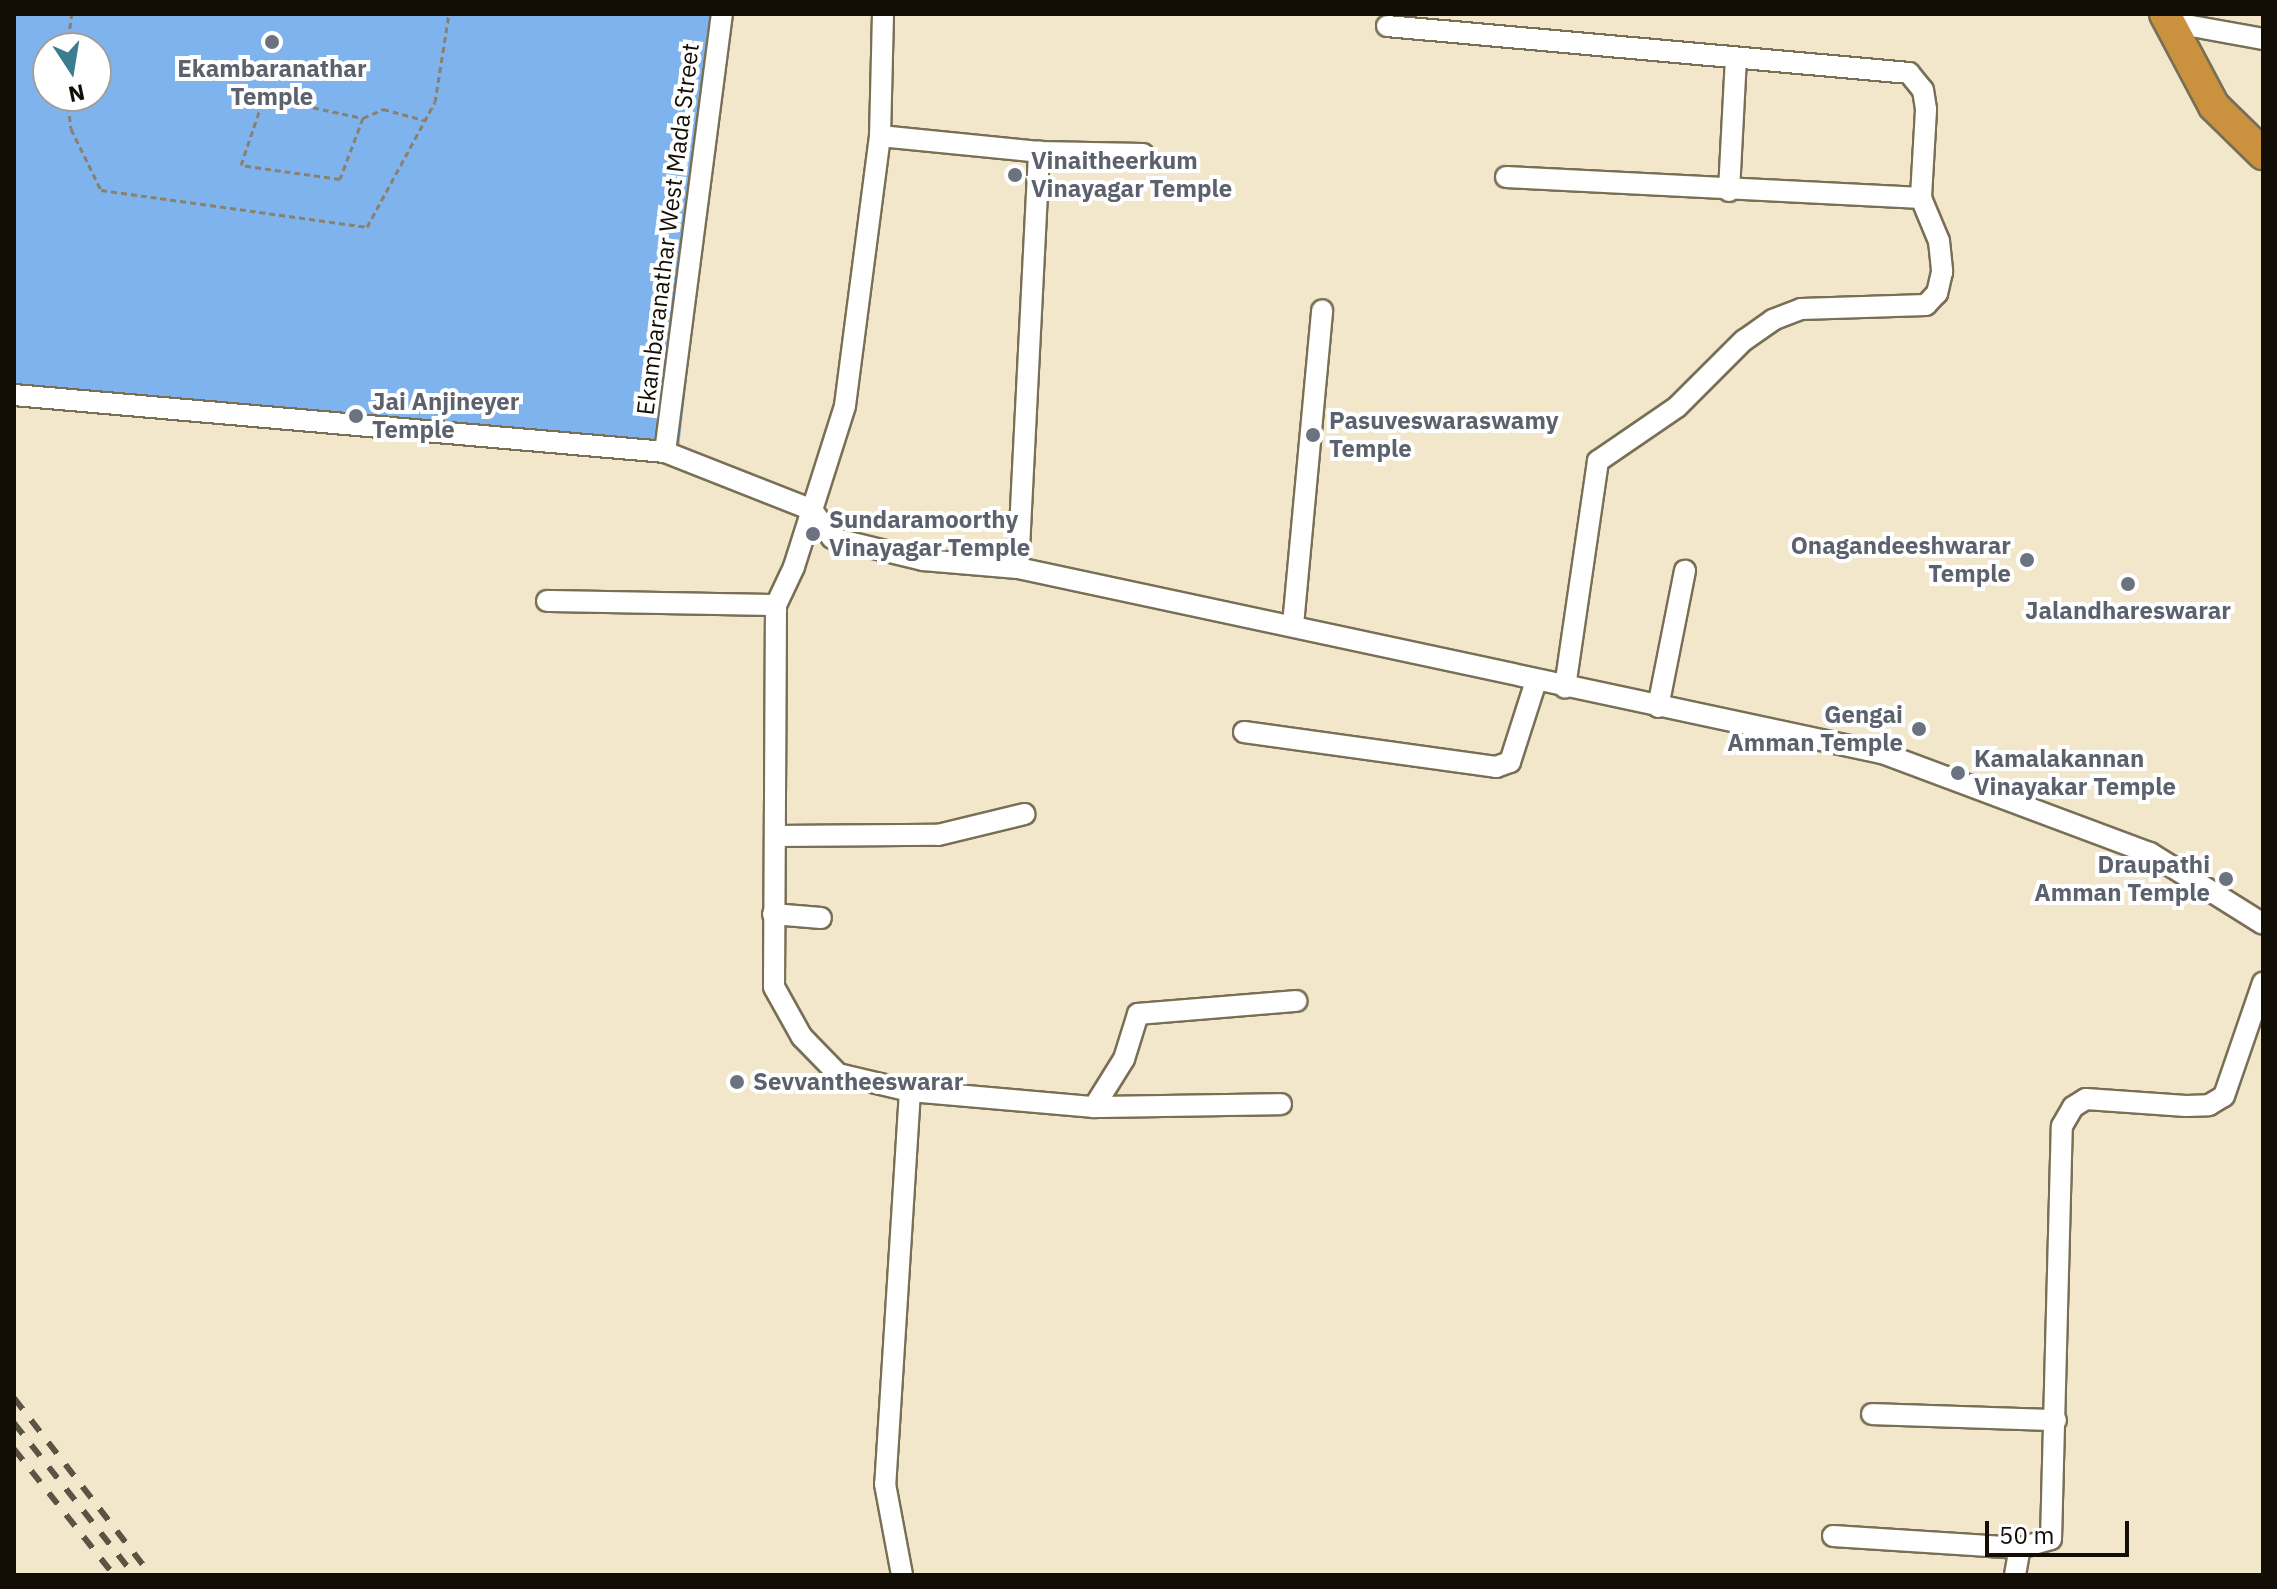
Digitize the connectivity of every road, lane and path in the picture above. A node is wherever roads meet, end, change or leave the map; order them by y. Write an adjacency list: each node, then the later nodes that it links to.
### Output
1 (449, 14): 10 (path)
2 (722, 14): 21 (street, Ekambaranathar West Mada Street)
3 (883, 14): 12 (street)
4 (2177, 18): 6 (street); 11 (highway); 15 (highway)
5 (1387, 26): 7 (street)
6 (2263, 39)
7 (1736, 58): 17 (street); 18 (street)
8 (69, 112): 10 (path)
9 (363, 118): 9 (path); 10 (path)
10 (425, 121)
11 (2263, 133)
12 (880, 136): 13 (street); 22 (street)
13 (1039, 152): 14 (street); 23 (street)
14 (1143, 154)
15 (2263, 154)
16 (1506, 177): 17 (street)
17 (1729, 191): 18 (street)
18 (1921, 198): 29 (street)
19 (1322, 310): 27 (street)
20 (14, 395): 21 (street)
21 (665, 452): 22 (street)
22 (812, 510): 23 (street); 26 (street)
23 (1018, 568): 27 (street)
24 (1685, 571): 30 (street)
25 (547, 601): 26 (street)
26 (776, 605): 33 (street)
27 (1293, 625): 28 (street)
28 (1536, 681): 29 (street); 31 (street)
29 (1565, 688): 30 (street)
30 (1658, 707): 36 (street)
31 (1244, 732)
32 (1025, 814): 33 (street)
33 (775, 836): 34 (street)
34 (773, 914): 35 (street); 39 (street)
35 (821, 918)
36 (2263, 924)
37 (2263, 983): 43 (street)
38 (1296, 1001): 41 (street)
39 (910, 1091): 41 (street); 46 (street)
40 (1281, 1104): 41 (street)
41 (1094, 1107)
42 (1872, 1414): 43 (street)
43 (2056, 1420): 45 (street)
44 (1833, 1536): 45 (street)
45 (2020, 1548): 47 (street)
46 (902, 1575)
47 (2015, 1575)

